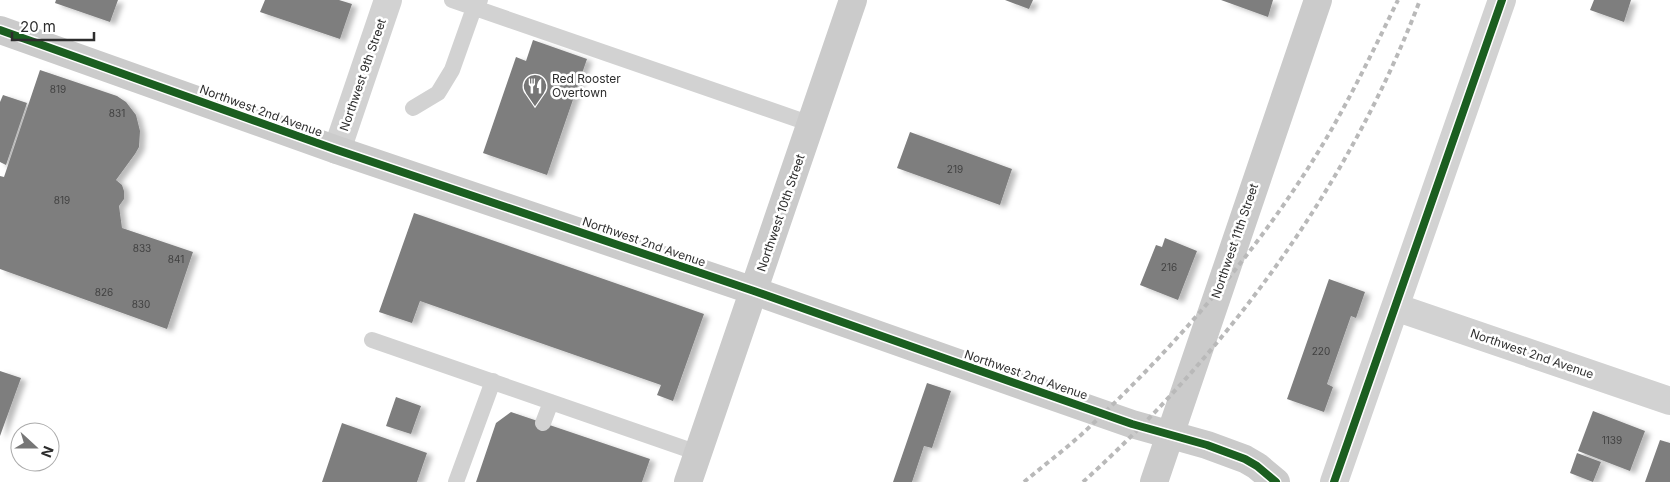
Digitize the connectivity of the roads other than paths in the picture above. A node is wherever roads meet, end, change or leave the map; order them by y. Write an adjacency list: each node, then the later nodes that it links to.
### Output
1 (388, 0): 10 (street, Northwest 9th Street)
2 (452, 0): 6 (lane)
3 (853, 0): 9 (street, Northwest 10th Street)
4 (1318, 0): 18 (street, Northwest 11th Street)
5 (1502, 0): 12 (street)
6 (477, 4): 8 (lane); 9 (lane)
7 (0, 30): 10 (street, Northwest 2nd Avenue)
8 (413, 108)
9 (811, 124): 11 (street, Northwest 10th Street)
10 (337, 150): 11 (street, Northwest 2nd Avenue)
11 (754, 291): 18 (street, Northwest 2nd Avenue); 19 (street, Northwest 10th Street)
12 (1395, 307): 16 (street, Northwest 2nd Avenue); 24 (street)
13 (372, 340): 14 (lane)
14 (493, 381): 15 (lane); 20 (lane)
15 (551, 402): 17 (lane); 19 (lane)
16 (1670, 402)
17 (543, 423)
18 (1170, 434): 22 (street, Northwest 11th Street); 23 (street, Northwest 2nd Avenue)
19 (698, 453): 21 (street, Northwest 10th Street)
20 (456, 482)
21 (688, 482)
22 (1154, 482)
23 (1276, 482)
24 (1334, 482)

